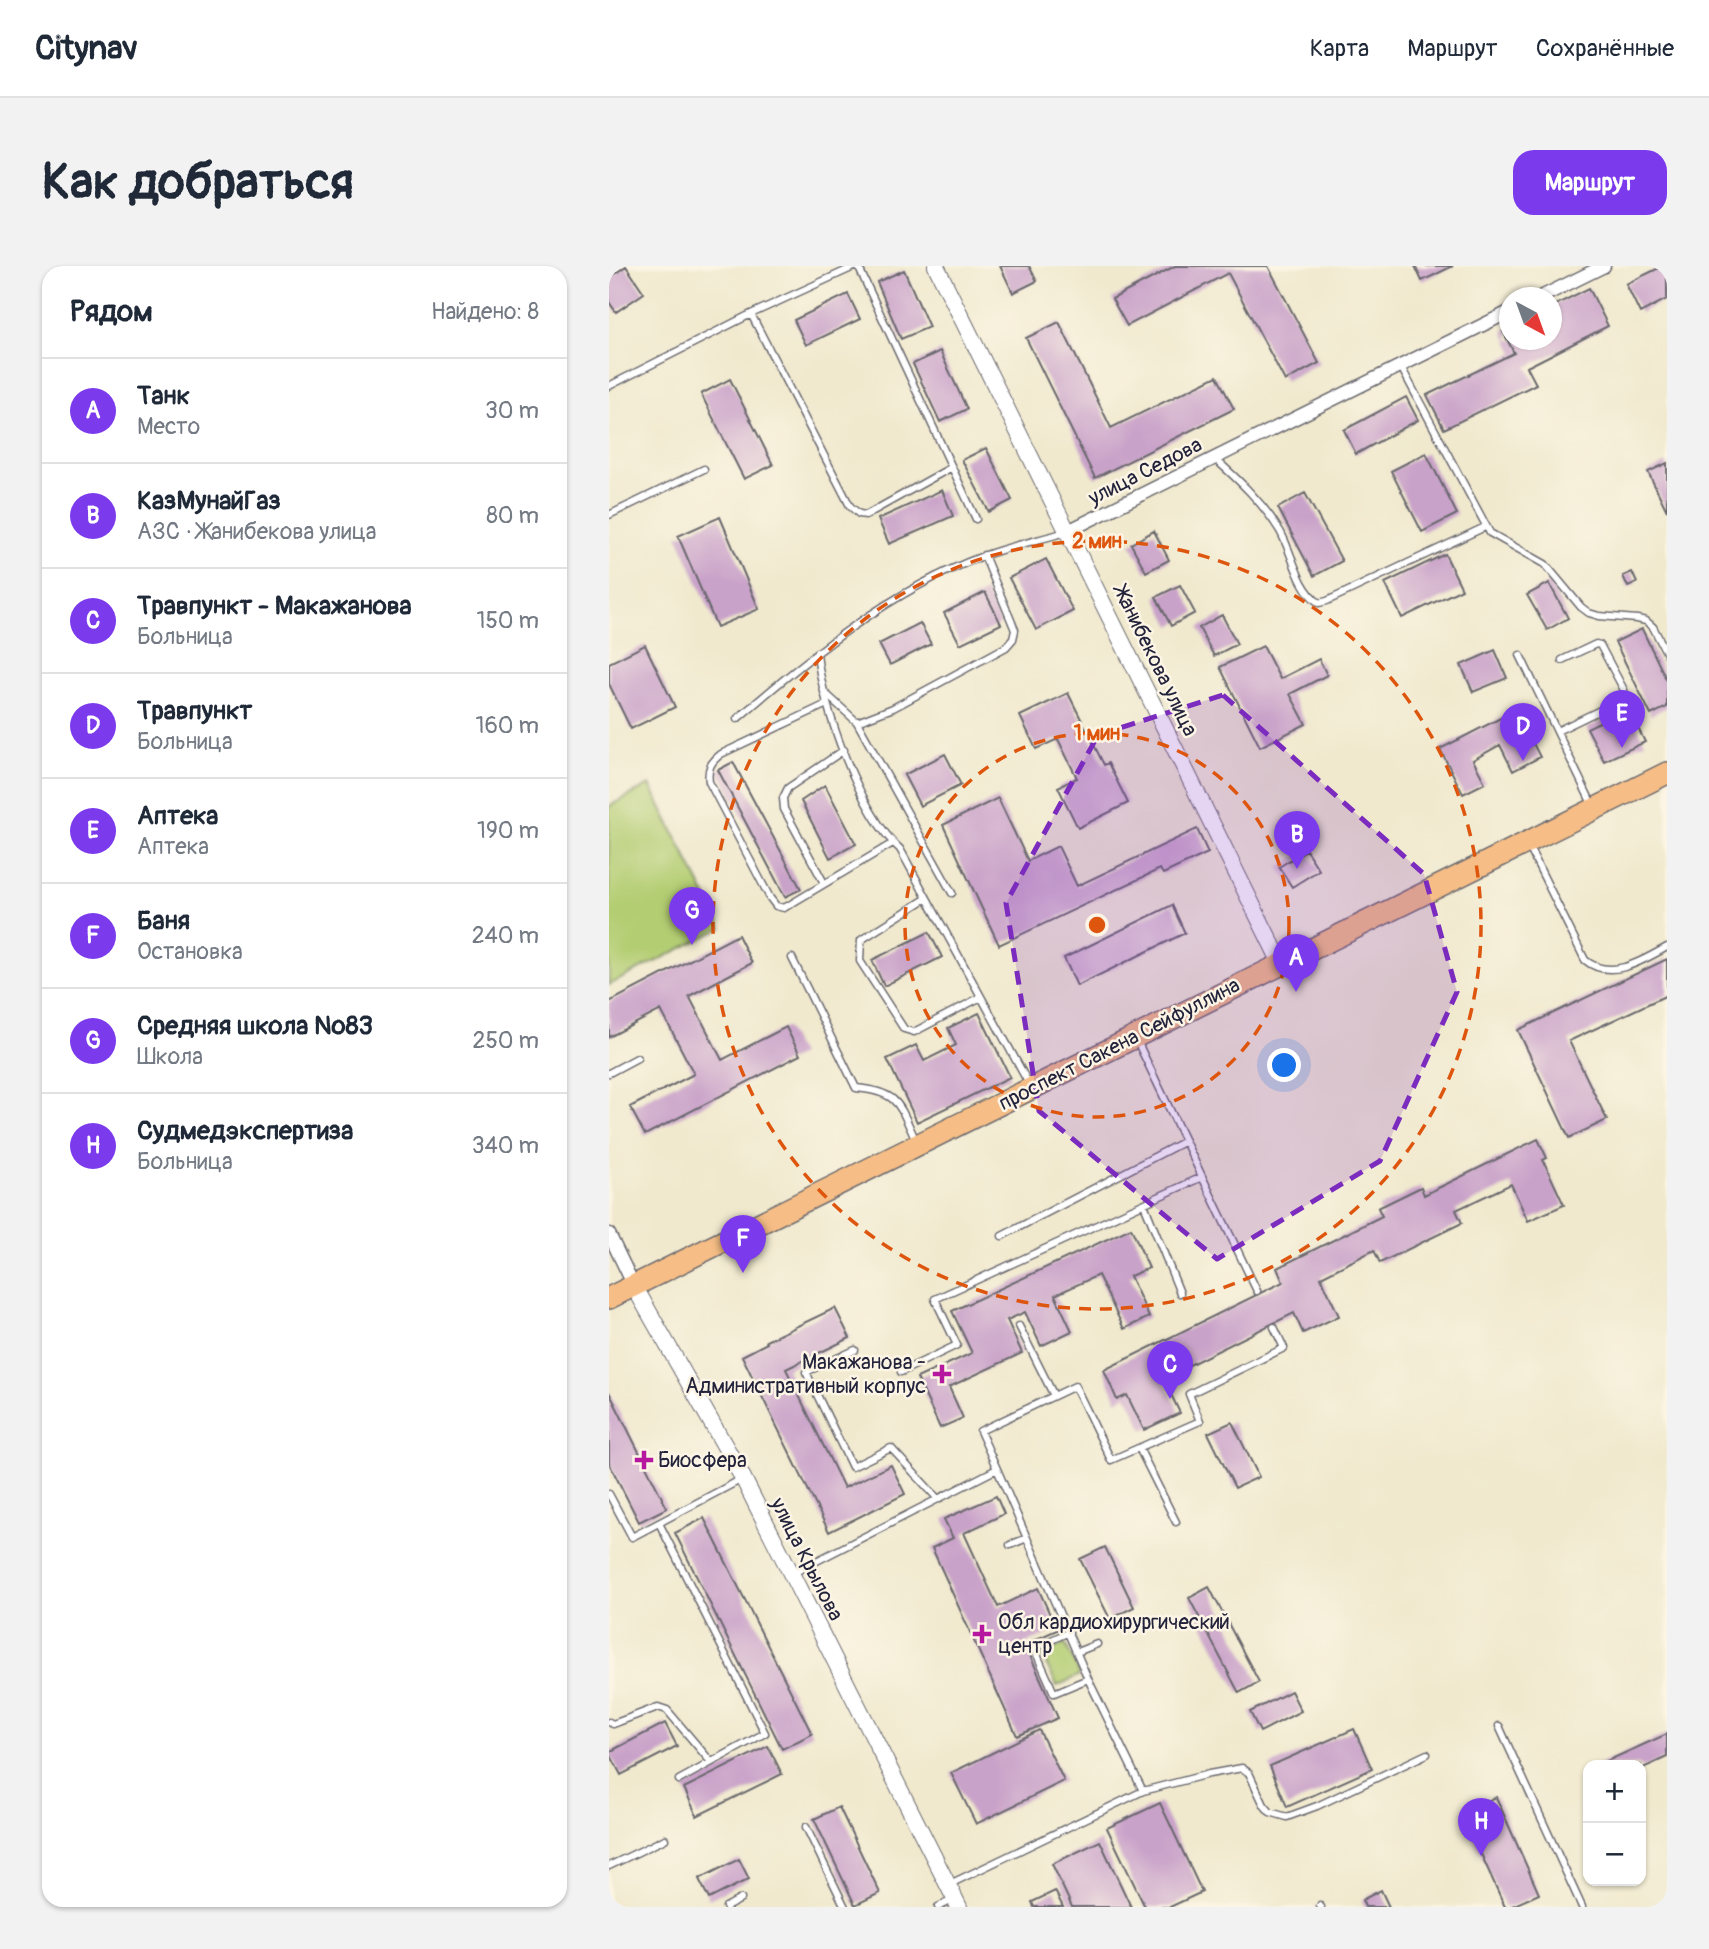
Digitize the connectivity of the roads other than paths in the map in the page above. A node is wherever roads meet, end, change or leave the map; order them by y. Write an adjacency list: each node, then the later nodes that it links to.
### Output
1 (857, 266): 5 (lane); 10 (lane)
2 (936, 266): 15 (street, Жанибекова улица)
3 (1604, 266): 4 (street)
4 (1561, 287)
5 (751, 314): 8 (lane); 10 (lane)
6 (1499, 317): 7 (street, улица Седова)
7 (1400, 365): 9 (street, улица Седова); 14 (lane)
8 (609, 386)
9 (1214, 458): 14 (lane); 15 (street, улица Седова)
10 (952, 467): 13 (lane)
11 (704, 469): 12 (lane)
12 (609, 515)
13 (976, 519)
14 (1485, 527): 19 (lane)
15 (1068, 531): 16 (lane, улица Седова); 36 (street, Жанибекова улица)
16 (984, 555): 17 (lane, улица Седова); 24 (lane)
17 (817, 652): 21 (lane); 23 (lane, улица Седова)
18 (1520, 654): 25 (lane)
19 (1667, 654)
20 (1562, 660): 25 (lane)
21 (823, 691): 22 (lane); 24 (lane)
22 (827, 704): 26 (lane); 31 (lane)
23 (737, 719)
24 (857, 722): 32 (lane)
25 (1557, 730): 28 (lane)
26 (843, 750): 30 (lane); 31 (lane)
27 (1667, 773): 28 (main road, проспект Сакена Сейфуллина)
28 (1594, 808): 29 (main road, проспект Сакена Сейфуллина)
29 (1527, 842): 34 (lane); 36 (main road, проспект Сакена Сейфуллина)
30 (893, 843): 31 (lane); 33 (lane)
31 (824, 883)
32 (952, 893)
33 (927, 898): 37 (lane); 37 (lane)
34 (1667, 947)
35 (792, 958): 43 (lane)
36 (1281, 963): 38 (main road, проспект Сакена Сейфуллина)
37 (981, 997): 41 (lane)
38 (1135, 1036): 41 (main road, проспект Сакена Сейфуллина); 42 (lane)
39 (637, 1058): 40 (lane)
40 (609, 1073)
41 (1031, 1088): 43 (main road, проспект Сакена Сейфуллина)
42 (1185, 1141): 44 (lane); 47 (lane)
43 (918, 1144): 48 (main road, проспект Сакена Сейфуллина)
44 (1202, 1177): 45 (lane); 49 (lane)
45 (1144, 1204): 50 (lane); 55 (lane)
46 (609, 1234): 48 (street, улица Крылова)
47 (1002, 1236)
48 (634, 1286): 51 (main road, проспект Сакена Сейфуллина); 59 (street, улица Крылова)
49 (1257, 1291)
50 (1180, 1293)
51 (609, 1298)
52 (1019, 1326): 56 (lane)
53 (1274, 1327): 57 (lane)
54 (855, 1350): 61 (lane)
55 (901, 1372)
56 (1053, 1396): 57 (lane); 58 (lane)
57 (1139, 1448): 62 (lane)
58 (997, 1469): 61 (lane); 64 (lane)
59 (743, 1478): 63 (lane); 66 (street, улица Крылова)
60 (609, 1494): 63 (lane)
61 (938, 1499): 66 (lane)
62 (1175, 1522)
63 (659, 1523): 74 (lane)
64 (1027, 1538): 65 (lane); 67 (lane)
65 (1010, 1545)
66 (791, 1573): 80 (street, улица Крылова)
67 (1069, 1632): 69 (lane); 70 (lane)
68 (1097, 1644): 69 (lane)
69 (1077, 1652): 70 (lane)
70 (1088, 1679): 76 (lane)
71 (609, 1722): 74 (lane)
72 (1499, 1726): 85 (lane)
73 (1427, 1754): 76 (lane)
74 (711, 1762): 75 (lane)
75 (679, 1780)
76 (1143, 1791): 80 (lane)
77 (806, 1827): 83 (lane)
78 (665, 1839): 79 (lane)
79 (609, 1866)
80 (954, 1897): 84 (lane)
81 (741, 1899): 82 (lane)
82 (726, 1907)
83 (845, 1907)
84 (937, 1907)
85 (1582, 1907)

